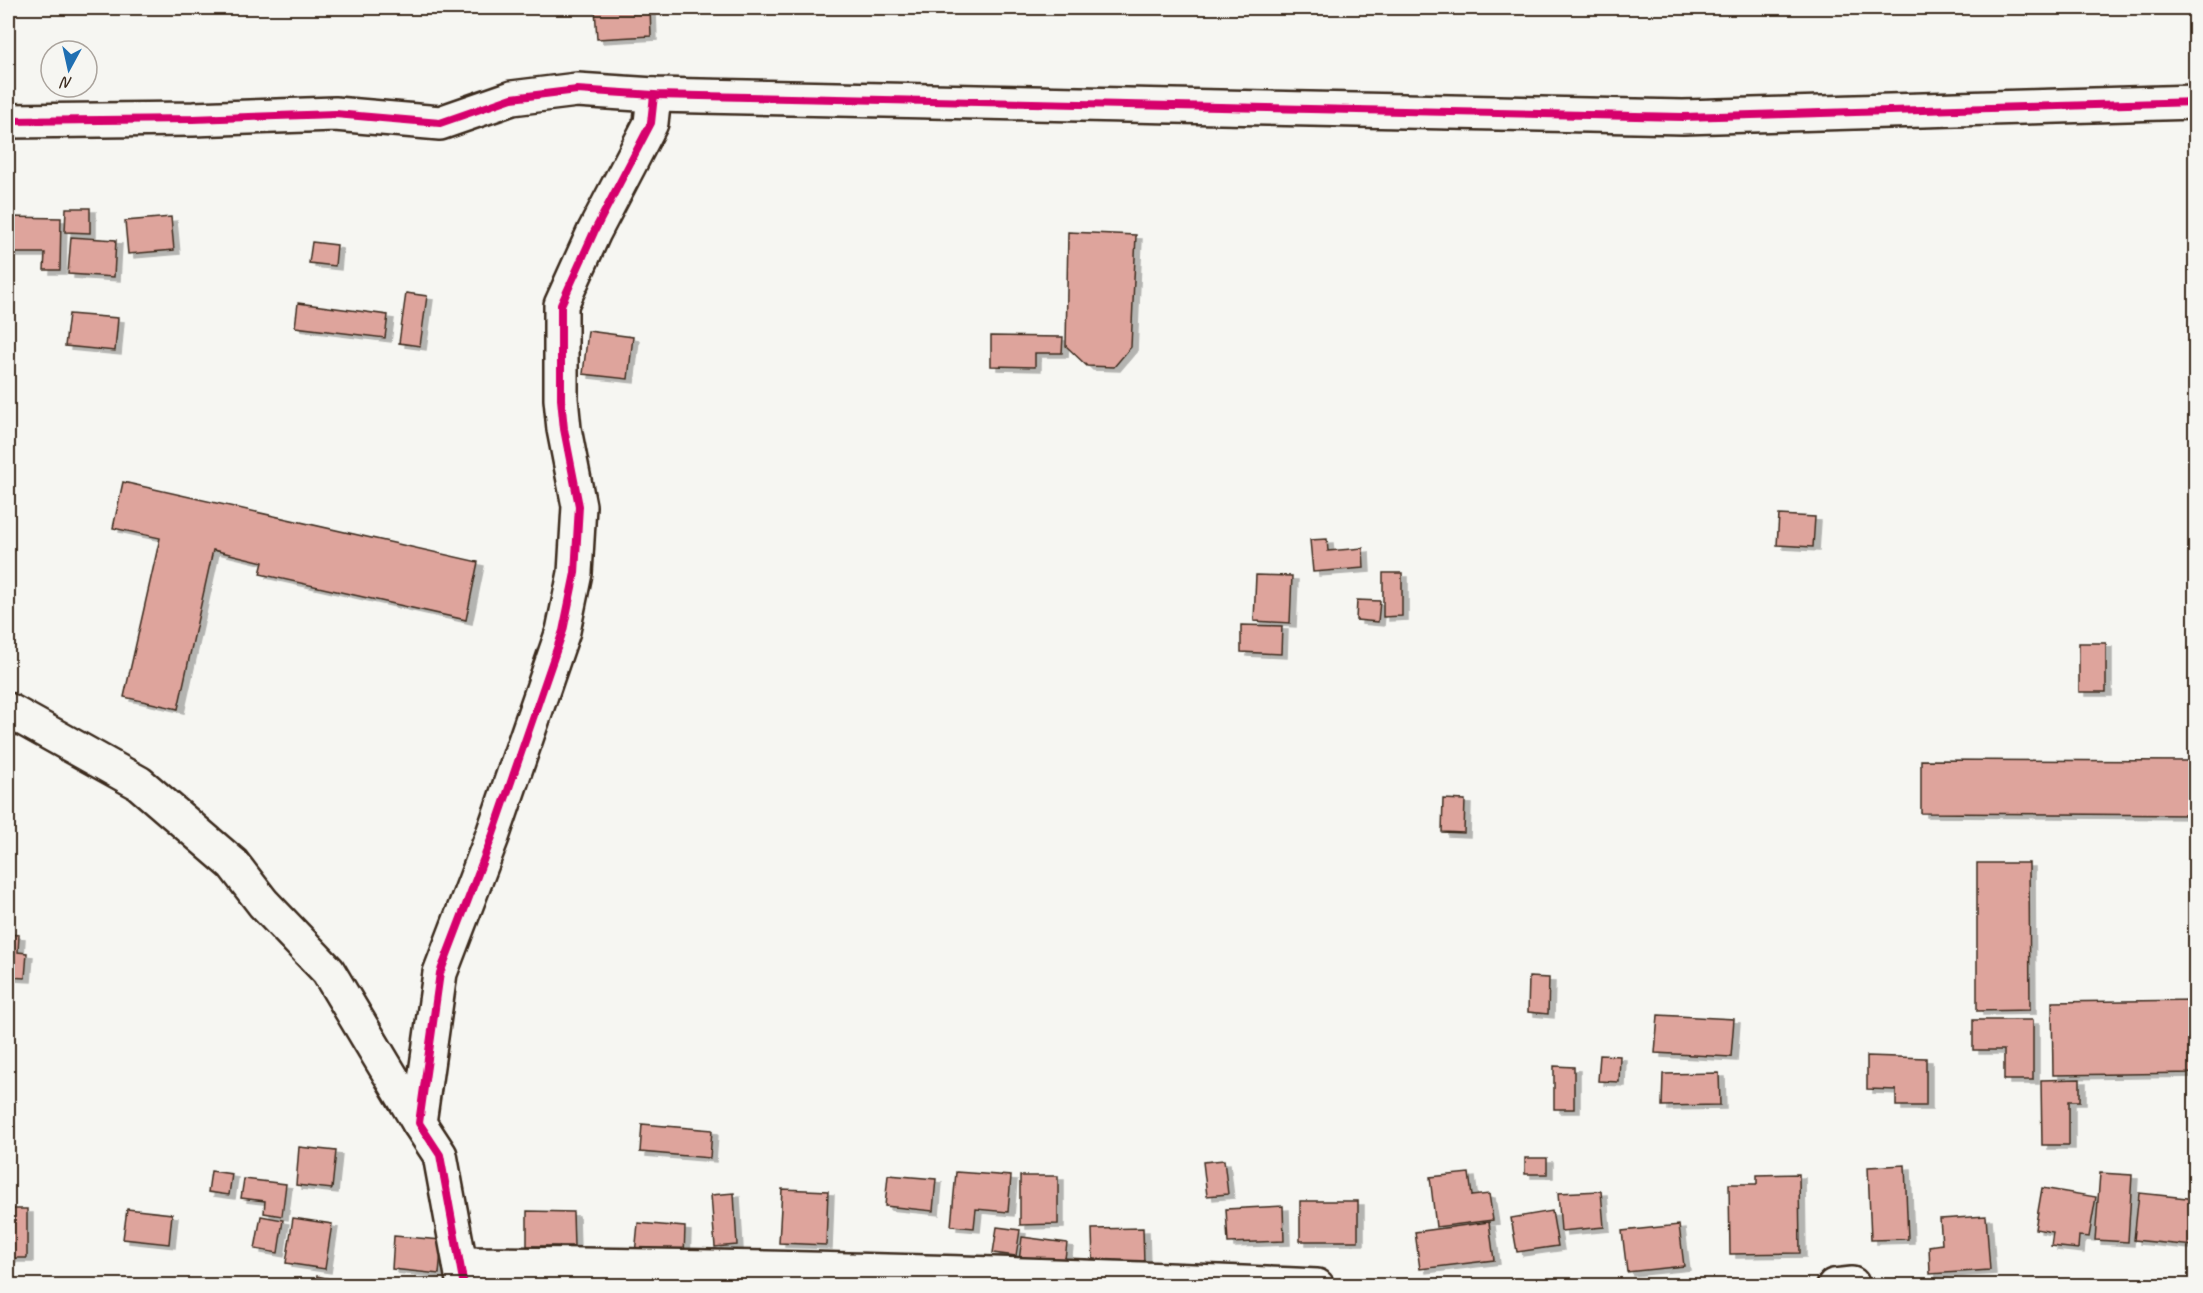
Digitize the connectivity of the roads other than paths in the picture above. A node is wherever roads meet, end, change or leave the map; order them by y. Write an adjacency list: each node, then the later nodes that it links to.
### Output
1 (654, 95): 2 (street); 3 (street); 5 (street)
2 (2196, 102)
3 (8, 122)
4 (8, 710): 5 (street)
5 (419, 1123): 6 (street)
6 (462, 1275): 7 (street)
7 (1317, 1286)

